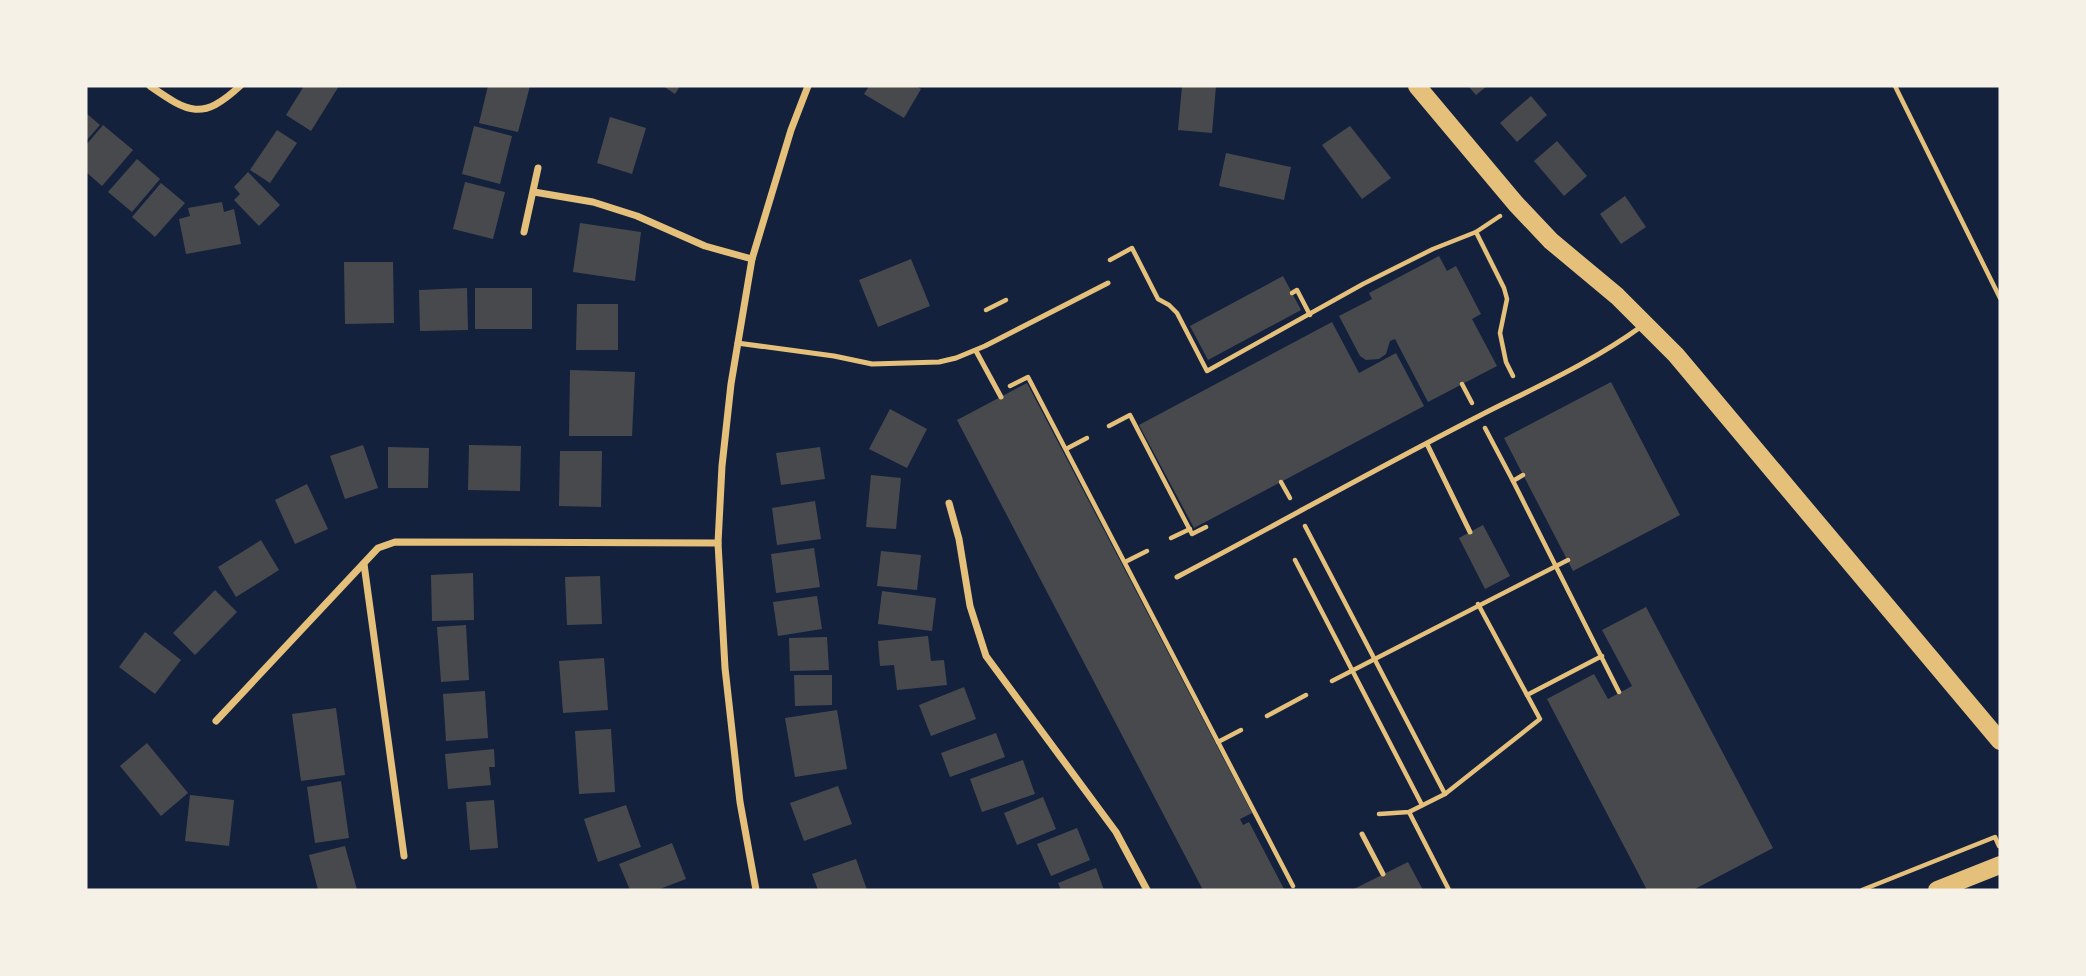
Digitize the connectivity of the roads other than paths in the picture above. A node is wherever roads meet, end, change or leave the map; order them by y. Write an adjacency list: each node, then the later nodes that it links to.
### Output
1 (150, 86): 2 (street)
2 (240, 86)
3 (808, 86): 8 (street)
4 (1416, 86): 10 (main road)
5 (538, 168): 6 (street)
6 (534, 192): 7 (street); 8 (street)
7 (524, 232)
8 (752, 259): 11 (street)
9 (1108, 283): 12 (lane)
10 (1645, 323): 14 (lane); 21 (main road)
11 (737, 343): 12 (lane); 17 (street)
12 (976, 351): 13 (lane)
13 (1001, 397)
14 (1427, 444): 16 (lane); 19 (lane)
15 (949, 503): 27 (street)
16 (1470, 532)
17 (718, 543): 18 (street); 26 (street)
18 (365, 564): 20 (street); 23 (street)
19 (1177, 577)
20 (216, 722)
21 (2000, 741)
22 (1362, 835): 25 (lane)
23 (404, 856)
24 (2000, 865): 28 (main road)
25 (1383, 874)
26 (756, 890)
27 (1147, 890)
28 (1937, 890)

